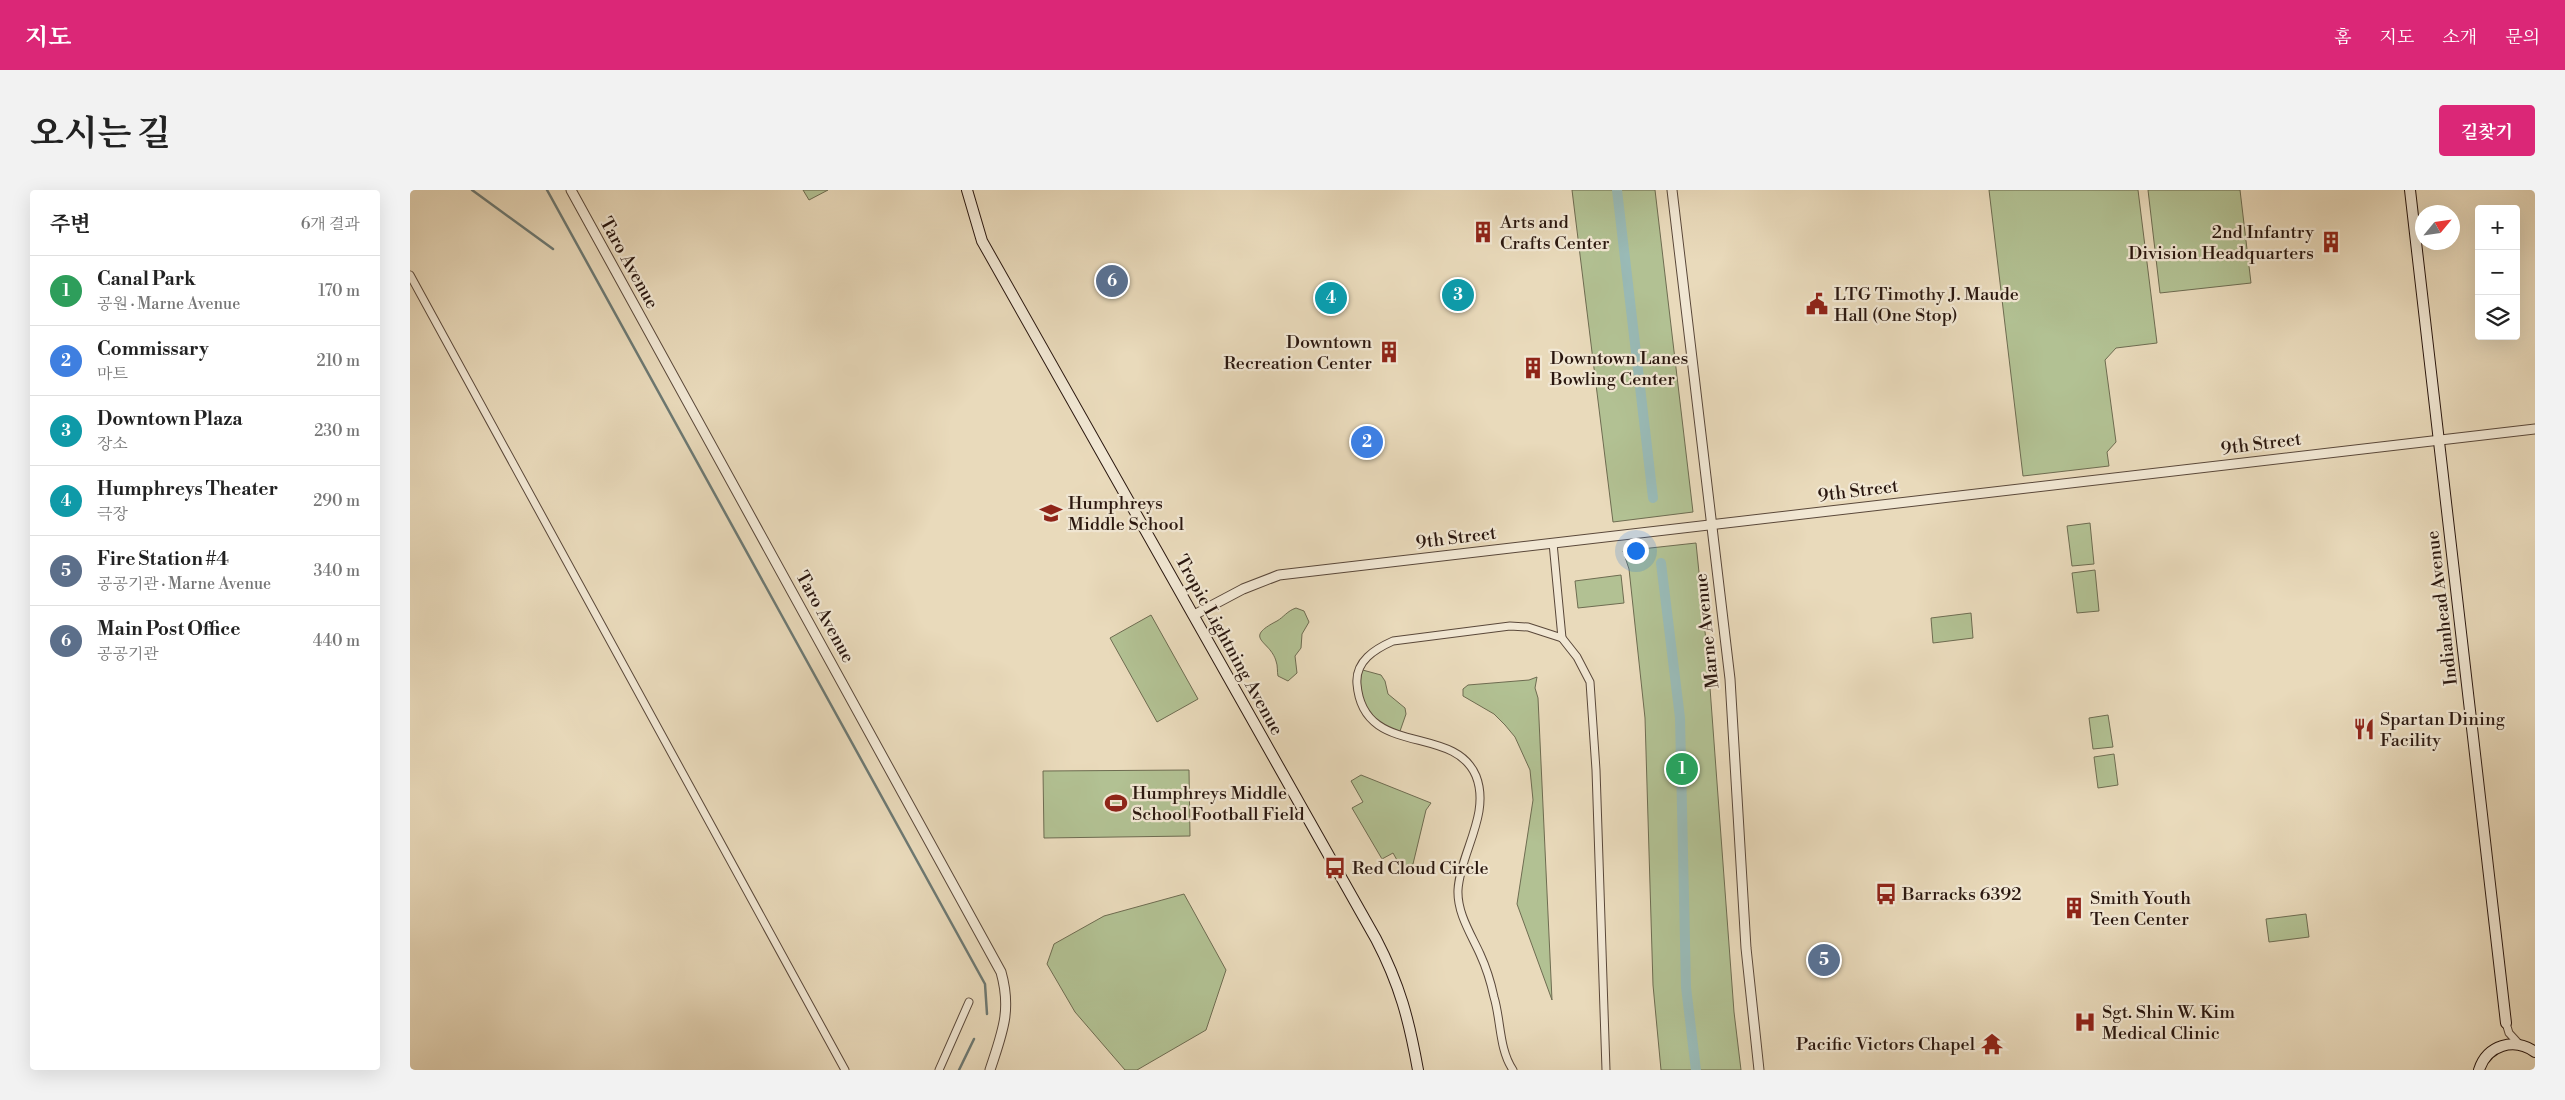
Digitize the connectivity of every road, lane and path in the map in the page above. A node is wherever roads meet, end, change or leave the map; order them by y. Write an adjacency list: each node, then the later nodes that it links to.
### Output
1 (571, 190): 19 (street, Taro Avenue)
2 (967, 190): 10 (main road, Tropic Lightning Avenue)
3 (1672, 190): 8 (street, Marne Avenue)
4 (2410, 190): 7 (main road, Indianhead Avenue)
5 (410, 275): 17 (street)
6 (2535, 429): 7 (street, 9th Street)
7 (2439, 439): 8 (street, 9th Street); 13 (main road, Indianhead Avenue)
8 (1711, 525): 9 (street, 9th Street); 23 (street, Marne Avenue)
9 (1553, 543): 10 (street, 9th Street); 11 (street)
10 (1194, 615): 20 (main road, Tropic Lightning Avenue)
11 (1562, 638): 21 (street); 22 (street)
12 (969, 1002): 18 (street)
13 (2506, 1023): 14 (street); 15 (street)
14 (2520, 1045): 15 (main road); 16 (main road)
15 (2500, 1047): 24 (main road)
16 (2535, 1052)
17 (845, 1070)
18 (940, 1070)
19 (990, 1070)
20 (1418, 1070)
21 (1513, 1070)
22 (1606, 1070)
23 (1759, 1070)
24 (2479, 1070)

